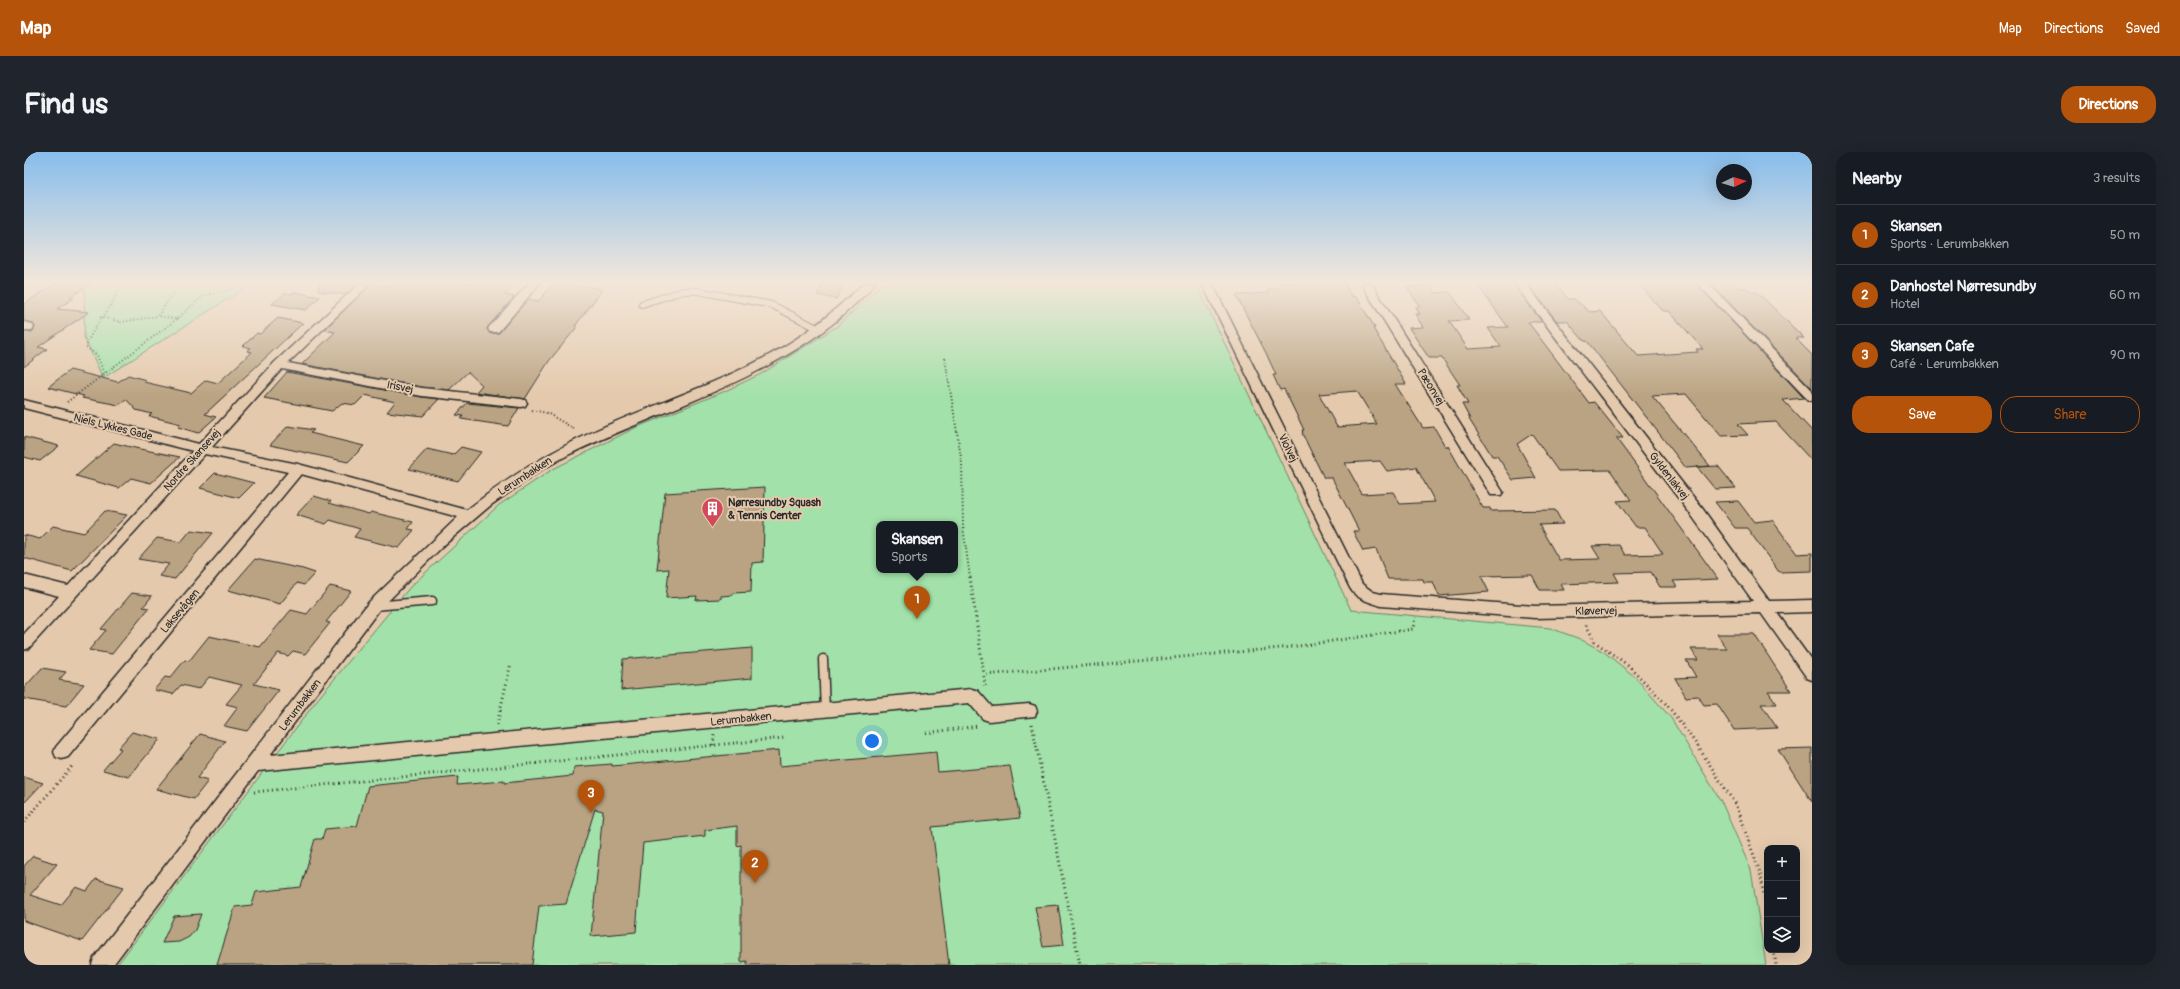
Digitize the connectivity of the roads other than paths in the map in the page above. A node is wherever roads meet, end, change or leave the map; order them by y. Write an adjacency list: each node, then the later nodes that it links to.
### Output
1 (326, 321): 11 (street, Nordre Skansevej)
2 (501, 321): 9 (street)
3 (803, 321): 10 (lane)
4 (829, 321): 10 (street, Lerumbakken)
5 (1227, 321): 21 (street, Violvej)
6 (1390, 321): 17 (street, Pæonvej)
7 (1549, 321): 25 (street, Gyldenlakvej)
8 (1739, 321): 12 (street)
9 (494, 329)
10 (819, 329): 18 (street, Lerumbakken)
11 (279, 365): 13 (street, Irisvej); 15 (street, Nordre Skansevej)
12 (1812, 397)
13 (521, 403)
14 (24, 404): 15 (street, Niels Lykkes Gade)
15 (202, 449): 16 (street); 20 (street, Nordre Skansevej)
16 (298, 469): 18 (street); 31 (street, Laksevågen)
17 (1496, 492)
18 (468, 515): 23 (street, Lerumbakken)
19 (24, 581): 20 (street)
20 (71, 592): 26 (street, Nordre Skansevej)
21 (1381, 600): 25 (street, Kløvervej)
22 (432, 601): 23 (lane)
23 (374, 606): 32 (street, Lerumbakken)
24 (1812, 606): 25 (street, Kløvervej)
25 (1765, 607): 28 (street, Gyldenlakvej)
26 (24, 644)
27 (823, 659): 30 (lane)
28 (1812, 673)
29 (1029, 710): 30 (street, Lerumbakken)
30 (826, 711): 32 (street, Lerumbakken)
31 (62, 752)
32 (254, 764): 33 (street, Lerumbakken)
33 (102, 965)

